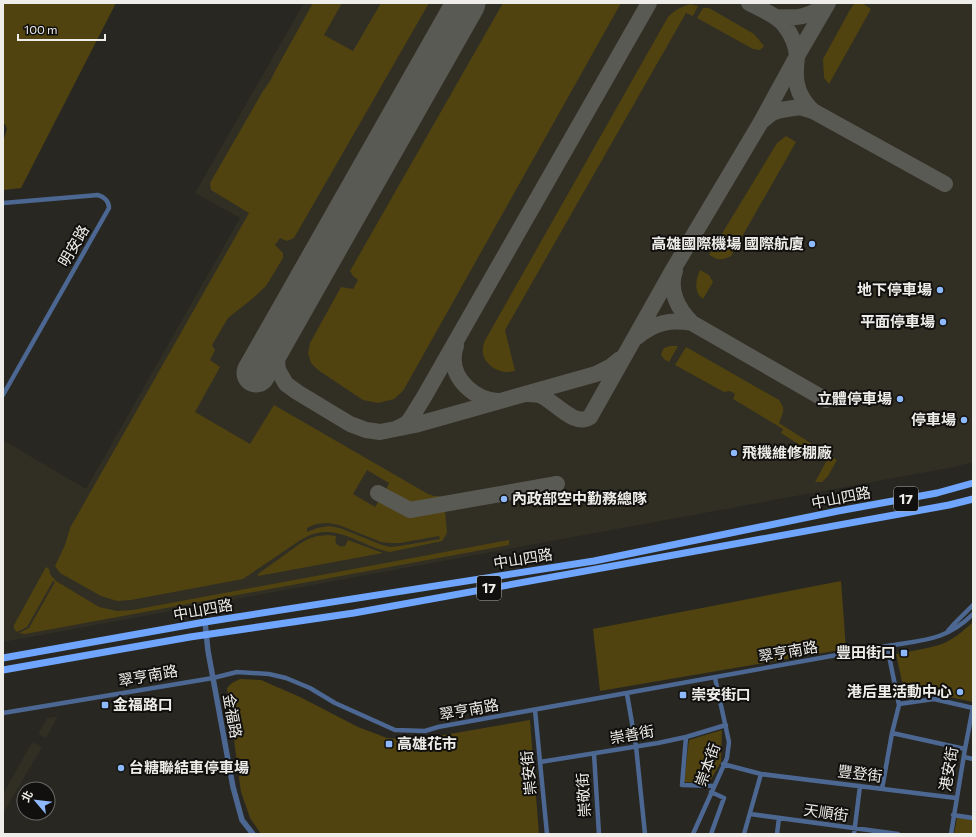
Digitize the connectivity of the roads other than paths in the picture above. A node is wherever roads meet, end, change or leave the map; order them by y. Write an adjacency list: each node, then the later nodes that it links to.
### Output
1 (3, 203): 2 (street, 明安路)
2 (3, 395)
3 (973, 483): 7 (main road, 中山四路 / 17)
4 (973, 499): 9 (main road, 中山四路 / 17)
5 (973, 605): 8 (street)
6 (973, 614): 8 (street, 翠亨南路)
7 (205, 622): 9 (street, 金福路); 11 (main road, 中山四路 / 17)
8 (947, 633): 10 (street, 翠亨南路)
9 (207, 634): 12 (main road, 中山四路 / 17); 13 (street, 金福路)
10 (887, 646): 14 (street, 翠亨南路); 16 (street)
11 (3, 658)
12 (3, 670)
13 (213, 678): 18 (street, 翠亨南路); 19 (street, 翠亨南路); 41 (street, 金福路)
14 (715, 678): 15 (street, 翠亨南路); 20 (street, 崇本街)
15 (626, 694): 18 (street, 翠亨南路); 23 (street)
16 (899, 704): 17 (street); 21 (street)
17 (973, 707): 24 (street, 港安街)
18 (535, 710): 28 (street, 崇安街)
19 (3, 713)
20 (726, 725): 22 (street, 崇善街); 29 (street, 崇本街)
21 (892, 733): 24 (street); 33 (street)
22 (686, 737): 23 (street, 崇善街); 31 (street)
23 (636, 746): 25 (street, 崇善街); 44 (street)
24 (965, 749): 26 (street, 港安街)
25 (594, 754): 28 (street, 崇善街); 43 (street, 崇敬街)
26 (964, 757): 27 (street); 35 (street, 港安街)
27 (973, 759)
28 (540, 762): 42 (street, 崇安街)
29 (723, 764): 30 (street, 豐登街); 31 (street, 崇本街)
30 (762, 774): 32 (street, 豐登街); 36 (street)
31 (714, 786): 34 (street, 崇本街)
32 (860, 786): 33 (street, 豐登街); 40 (street)
33 (882, 789): 35 (street, 豐登街)
34 (711, 792): 45 (street, 崇本街); 46 (street)
35 (956, 798): 37 (street, 港安街)
36 (750, 814): 38 (street, 天順街); 47 (street)
37 (953, 815): 39 (street); 50 (street, 港安街)
38 (779, 818): 40 (street, 天順街); 48 (street)
39 (973, 818)
40 (855, 831): 49 (street, 天順街)
41 (253, 834)
42 (547, 834)
43 (599, 834)
44 (645, 834)
45 (693, 834)
46 (711, 834)
47 (744, 834)
48 (777, 834)
49 (898, 834)
50 (951, 834)

